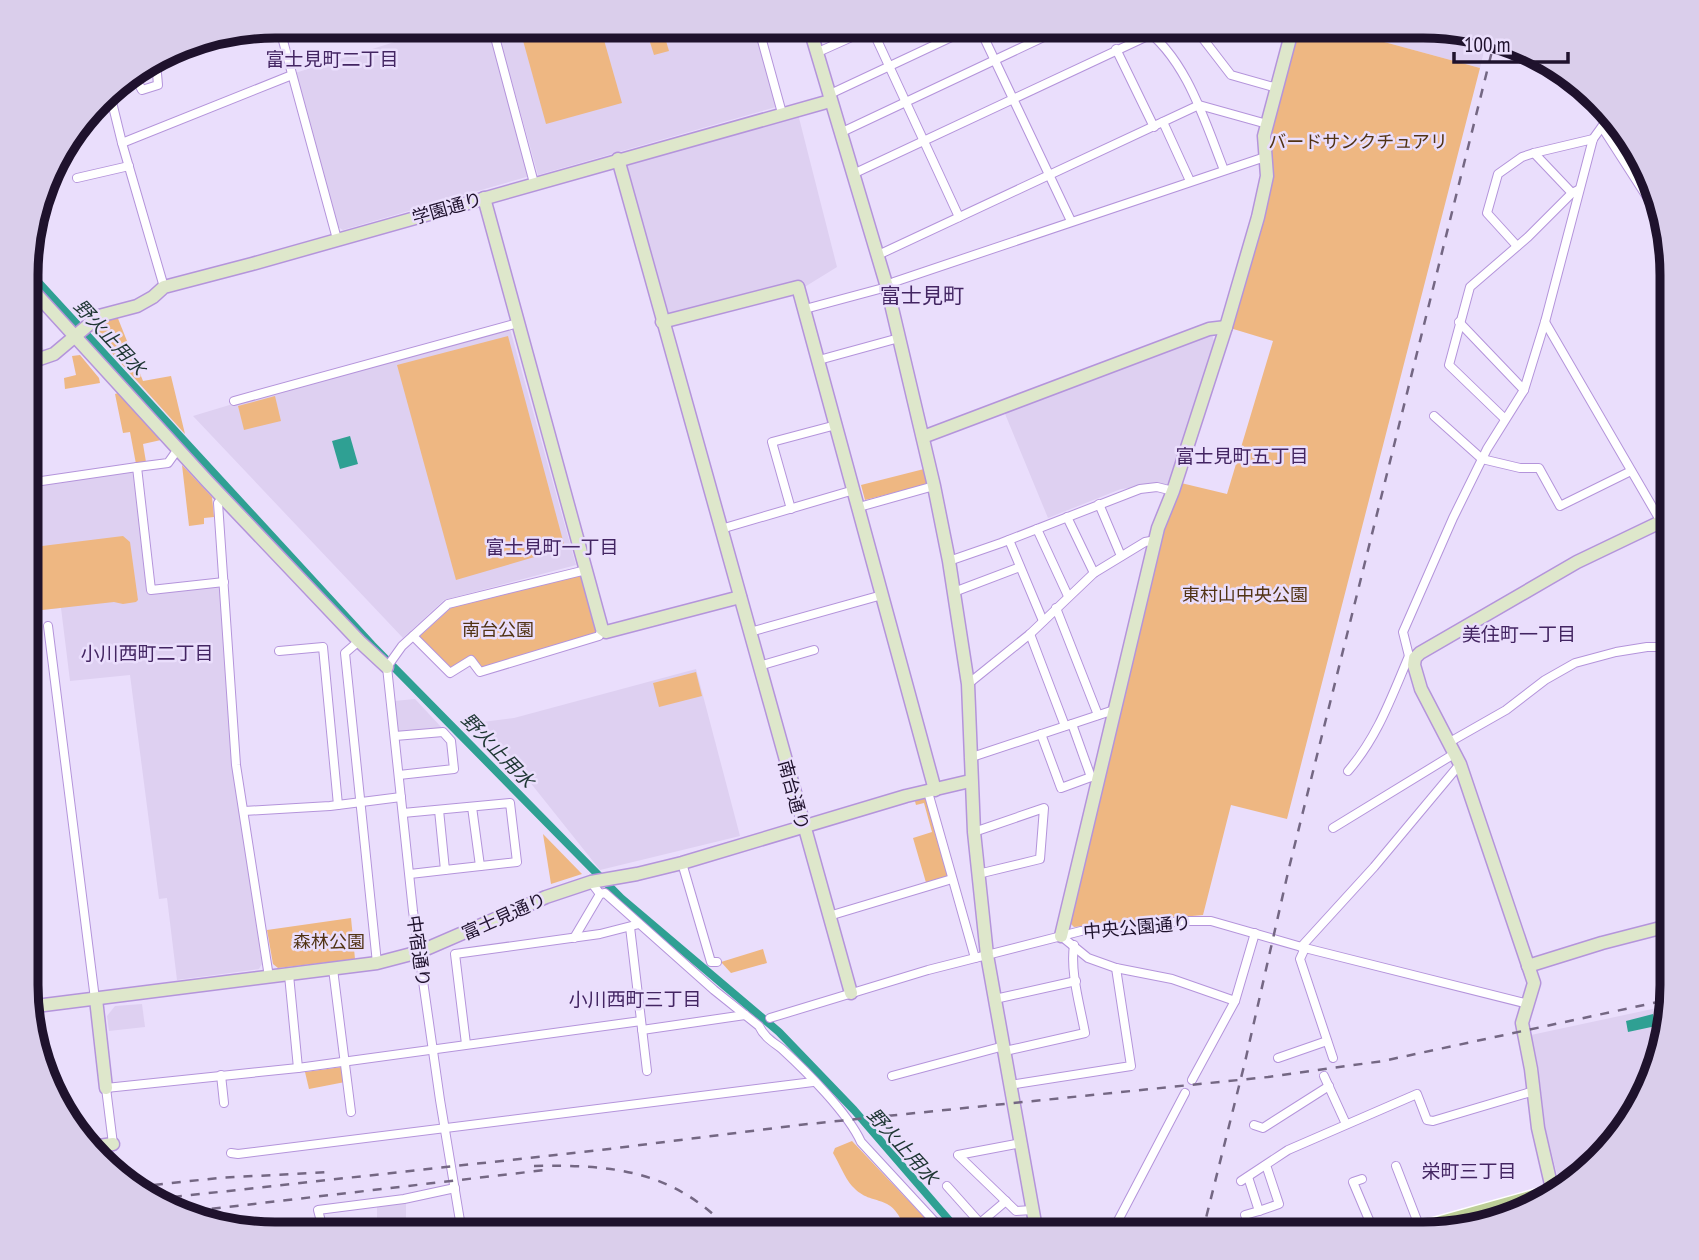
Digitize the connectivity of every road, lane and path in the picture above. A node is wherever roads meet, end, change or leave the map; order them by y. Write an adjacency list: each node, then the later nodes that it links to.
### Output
1 (282, 38): 19 (street)
2 (495, 38): 44 (street)
3 (761, 38): 27 (street)
4 (812, 38): 15 (street)
5 (847, 38): 15 (street)
6 (877, 39): 17 (street)
7 (948, 39): 17 (street)
8 (984, 39): 16 (street)
9 (1040, 39): 16 (street)
10 (1141, 39): 14 (street)
11 (1156, 39): 26 (street)
12 (1203, 39): 21 (street)
13 (1290, 39): 21 (street)
14 (1116, 49): 23 (street); 30 (street)
15 (816, 53): 22 (street)
16 (994, 60): 23 (street); 24 (street)
17 (889, 66): 22 (street); 24 (street)
18 (157, 70): 20 (street)
19 (292, 75): 34 (street); 50 (street)
20 (138, 83)
21 (1276, 88): 29 (street)
22 (829, 98): 27 (street, 学園通り); 31 (street)
23 (1014, 99): 33 (street); 41 (street)
24 (906, 102): 31 (street); 33 (street)
25 (112, 104): 34 (street)
26 (1199, 105): 28 (street); 29 (street); 39 (street)
27 (782, 113): 37 (street, 学園通り)
28 (1163, 122): 30 (street); 43 (street)
29 (1267, 124): 36 (street)
30 (1154, 127): 41 (street)
31 (840, 133): 40 (street)
32 (1593, 139): 35 (street); 45 (street); 46 (street)
33 (925, 141): 40 (street); 48 (street)
34 (122, 144): 38 (street)
35 (1534, 153): 46 (street); 51 (street)
36 (1265, 157): 39 (street); 61 (street)
37 (618, 159): 44 (street, 学園通り); 57 (street, 南台通り)
38 (129, 166): 42 (street); 53 (street)
39 (1224, 170): 43 (street)
40 (853, 174): 52 (street)
41 (1049, 175): 48 (street); 49 (street)
42 (77, 178)
43 (1189, 181): 49 (street)
44 (534, 183): 47 (street, 学園通り)
45 (1644, 190)
46 (1575, 191): 51 (street); 59 (street)
47 (484, 198): 50 (street, 学園通り); 60 (street)
48 (960, 217): 52 (street)
49 (1071, 221): 54 (street)
50 (337, 239): 53 (street, 学園通り)
51 (1517, 246): 58 (street)
52 (878, 256): 54 (street)
53 (164, 287): 62 (street, 学園通り)
54 (887, 287): 56 (street); 63 (street)
55 (38, 293): 62 (street)
56 (805, 309): 57 (street); 65 (street)
57 (662, 321): 87 (street, 南台通り)
58 (1459, 322): 66 (street); 69 (street)
59 (1545, 322): 66 (street); 75 (street)
60 (517, 323): 67 (street); 94 (street)
61 (1226, 327): 71 (street); 79 (street)
62 (82, 330): 64 (street, 学園通り); 72 (street)
63 (900, 338): 65 (street); 71 (street)
64 (38, 359)
65 (819, 360): 70 (street)
66 (1524, 390): 69 (street)
67 (234, 401)
68 (1434, 416): 73 (street)
69 (1505, 419): 73 (street)
70 (836, 425): 78 (street); 83 (street)
71 (923, 438): 77 (street)
72 (178, 449): 74 (street); 80 (street)
73 (1482, 459): 75 (street); 112 (street)
74 (137, 467): 76 (street); 96 (street)
75 (1631, 471): 84 (street)
76 (38, 481)
77 (934, 486): 82 (street); 92 (street)
78 (854, 490): 82 (street); 83 (street)
79 (1173, 491): 81 (street); 90 (street)
80 (223, 497): 96 (street); 108 (street)
81 (1099, 504): 85 (street); 91 (street)
82 (859, 507): 98 (street)
83 (790, 509): 87 (street)
84 (1660, 510)
85 (1067, 517): 88 (street); 95 (street)
86 (1660, 521): 112 (street)
87 (721, 528): 100 (street, 南台通り)
88 (1037, 529): 89 (street); 99 (street)
89 (1009, 540): 92 (street); 93 (street)
90 (1156, 540): 91 (street); 116 (street)
91 (1121, 556): 95 (street)
92 (949, 561): 97 (street)
93 (1020, 567): 97 (street); 102 (street)
94 (586, 570): 104 (street); 107 (street)
95 (1094, 573): 99 (street)
96 (224, 582): 133 (street)
97 (954, 592): 115 (street)
98 (882, 595): 105 (street); 127 (street)
99 (1068, 596): 101 (street)
100 (740, 597): 104 (street); 105 (street, 南台通り)
101 (1056, 608): 102 (street); 117 (street)
102 (1043, 621): 106 (street)
103 (48, 626): 166 (street)
104 (602, 629): 107 (street)
105 (750, 632): 114 (street, 南台通り)
106 (1030, 634): 115 (street); 118 (street)
107 (413, 636): 113 (street)
108 (359, 641): 113 (street); 129 (street)
109 (1660, 647): 121 (street)
110 (814, 650): 114 (street)
111 (279, 651): 130 (street)
112 (1412, 658): 121 (street); 123 (street)
113 (389, 663): 120 (street, 中宿通り)
114 (759, 666): 135 (street, 南台通り)
115 (968, 684): 122 (street)
116 (1114, 710): 117 (street); 125 (street)
117 (1098, 715): 118 (street)
118 (1068, 725): 119 (street); 125 (street)
119 (1041, 734): 122 (street); 125 (street)
120 (395, 736): 124 (street, 中宿通り); 124 (street)
121 (1454, 754): 136 (street); 154 (street); 159 (street)
122 (970, 758): 126 (street)
123 (1348, 771)
124 (399, 775): 128 (street, 中宿通り)
125 (1094, 777): 151 (street)
126 (970, 781): 127 (street, 富士見通り); 137 (street)
127 (932, 791): 135 (street, 富士見通り); 143 (street)
128 (401, 797): 129 (street); 134 (street, 中宿通り)
129 (361, 802): 130 (street); 157 (street)
130 (338, 805): 133 (street)
131 (472, 807): 132 (street); 139 (street); 139 (street)
132 (439, 810): 134 (street); 140 (street)
133 (244, 811): 163 (street)
134 (403, 813): 141 (street, 中宿通り)
135 (803, 827): 138 (street, 富士見通り); 146 (street, 南台通り)
136 (1333, 828)
137 (974, 832): 142 (street); 142 (street)
138 (681, 863): 144 (street, 富士見通り); 158 (street)
139 (480, 866): 140 (street)
140 (445, 870): 141 (street)
141 (410, 874): 155 (street, 中宿通り)
142 (978, 874): 156 (street)
143 (952, 879): 146 (street); 156 (street)
144 (598, 880): 145 (street); 155 (street, 富士見通り)
145 (600, 894): 147 (street); 152 (street)
146 (828, 916): 165 (street, 南台通り)
147 (639, 924): 148 (street); 171 (street)
148 (629, 927): 152 (street); 173 (street)
149 (1660, 928): 159 (street)
150 (1255, 933): 151 (street, 中央公園通り); 154 (street, 中央公園通り); 168 (street)
151 (1061, 936): 153 (street); 156 (street, 中央公園通り)
152 (574, 938): 175 (street)
153 (1073, 945): 160 (street); 164 (street)
154 (1300, 947): 169 (street, 中央公園通り); 174 (street)
155 (419, 953): 157 (street, 富士見通り); 176 (street, 中宿通り)
156 (981, 956): 165 (street, 中央公園通り); 167 (street)
157 (377, 962): 161 (street, 富士見通り)
158 (717, 962)
159 (1528, 966): 169 (street)
160 (1116, 968): 168 (street); 188 (street)
161 (333, 969): 162 (street, 富士見通り); 180 (street)
162 (289, 975): 163 (street, 富士見通り); 181 (street)
163 (269, 978): 166 (street, 富士見通り)
164 (1076, 981): 167 (street); 177 (street)
165 (851, 993): 172 (street, 中央公園通り)
166 (95, 999): 170 (street, 富士見通り); 190 (street)
167 (995, 999): 177 (street)
168 (1235, 1001): 186 (street)
169 (1528, 1004): 191 (street)
170 (40, 1006)
171 (745, 1015): 173 (street); 187 (street)
172 (770, 1018)
173 (642, 1025): 175 (street); 182 (street)
174 (1327, 1041): 178 (street); 179 (street)
175 (466, 1044): 176 (street)
176 (433, 1048): 180 (street); 197 (street, 中宿通り)
177 (1004, 1049): 184 (street); 188 (street)
178 (1278, 1058)
179 (1333, 1058)
180 (344, 1061): 181 (street); 194 (street)
181 (298, 1068): 183 (street)
182 (647, 1071)
183 (221, 1075): 190 (street); 193 (street)
184 (892, 1076)
185 (1324, 1076): 189 (street)
186 (1192, 1080)
187 (813, 1082): 197 (street); 216 (street)
188 (1010, 1085): 198 (street)
189 (1329, 1086): 195 (street); 196 (street)
190 (106, 1088): 199 (street)
191 (1534, 1091): 195 (street); 205 (street)
192 (1185, 1093): 220 (street)
193 (224, 1103)
194 (351, 1112)
195 (1346, 1124): 202 (street)
196 (1254, 1125)
197 (444, 1129): 201 (street); 207 (street, 中宿通り)
198 (1021, 1143): 208 (street); 210 (street)
199 (113, 1144): 200 (street)
200 (102, 1146)
201 (231, 1153)
202 (1266, 1165): 211 (street); 211 (street)
203 (1396, 1166): 222 (street)
204 (1362, 1179): 221 (street)
205 (1553, 1183)
206 (947, 1185): 217 (street)
207 (455, 1188): 214 (street); 215 (street, 中宿通り)
208 (1006, 1201): 210 (street); 218 (street)
209 (1518, 1201): 213 (main road)
210 (1032, 1210): 219 (street)
211 (1259, 1211): 212 (street)
212 (1245, 1215)
213 (1452, 1219)
214 (321, 1221)
215 (459, 1221)
216 (935, 1222)
217 (979, 1222)
218 (982, 1222)
219 (1034, 1222)
220 (1117, 1222)
221 (1371, 1222)
222 (1418, 1222)

